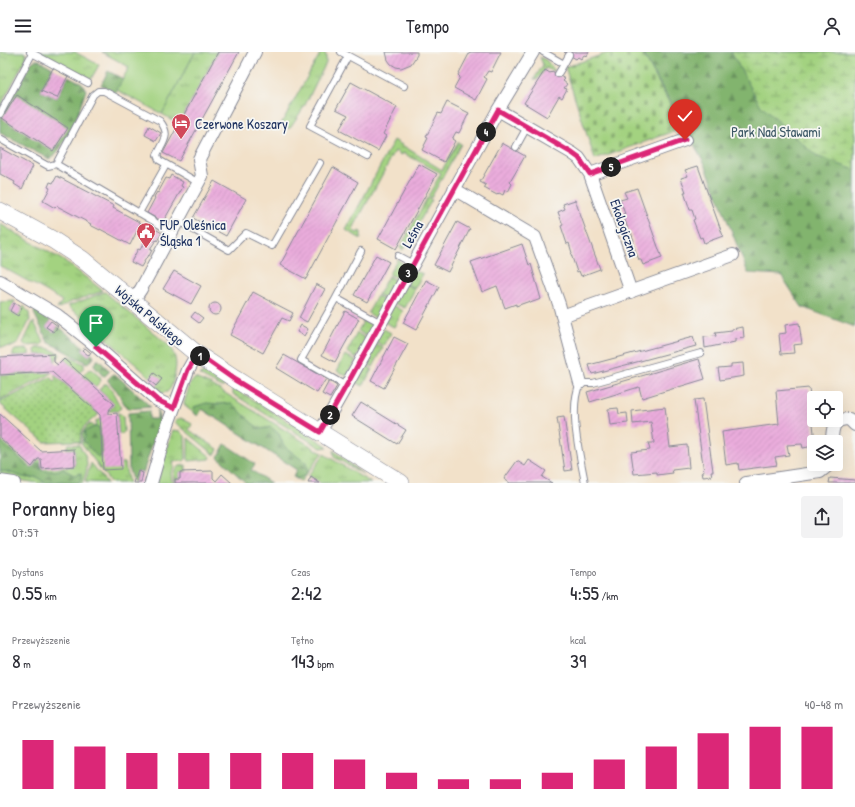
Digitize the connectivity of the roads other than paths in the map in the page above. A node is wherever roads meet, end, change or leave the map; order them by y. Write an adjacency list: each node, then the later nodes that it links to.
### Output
1 (32, 52): 10 (lane); 13 (lane)
2 (255, 52): 23 (street)
3 (341, 52): 7 (lane)
4 (533, 52): 12 (street, Leśna)
5 (543, 52): 8 (lane)
6 (569, 55): 8 (lane)
7 (348, 56): 11 (lane); 18 (lane)
8 (564, 64): 9 (lane)
9 (558, 74)
10 (88, 83)
11 (404, 86)
12 (498, 110): 14 (street, Ekologiczna); 24 (street, Leśna)
13 (0, 114)
14 (527, 127): 17 (lane); 22 (street, Ekologiczna)
15 (0, 139): 20 (lane)
16 (685, 140): 22 (street)
17 (516, 147)
18 (368, 157)
19 (320, 162): 27 (lane)
20 (56, 164): 21 (lane); 26 (lane)
21 (166, 165): 23 (lane); 26 (lane)
22 (590, 174): 33 (street, Ekologiczna)
23 (198, 183): 27 (street)
24 (454, 189): 31 (street, Leśna); 36 (street)
25 (0, 210): 35 (main road, Wojska Polskiego)
26 (139, 213): 27 (lane)
27 (175, 227): 35 (street)
28 (361, 252): 34 (lane)
29 (733, 255): 33 (street)
30 (398, 256): 31 (lane)
31 (413, 264): 37 (street, Leśna)
32 (0, 281): 42 (street)
33 (630, 292): 36 (street)
34 (336, 298): 37 (lane); 41 (lane)
35 (133, 300): 39 (main road, Wojska Polskiego)
36 (562, 316): 40 (street)
37 (381, 323): 41 (street, Leśna)
38 (702, 353): 40 (lane)
39 (198, 354): 42 (street); 44 (main road, Wojska Polskiego)
40 (580, 383): 51 (lane)
41 (346, 386): 44 (street, Leśna)
42 (174, 408): 49 (street)
43 (855, 425): 45 (street)
44 (320, 432): 50 (main road, Wojska Polskiego)
45 (832, 435)
46 (821, 471): 52 (street)
47 (0, 481): 48 (street)
48 (14, 483)
49 (151, 483)
50 (401, 483)
51 (584, 483)
52 (746, 483)

